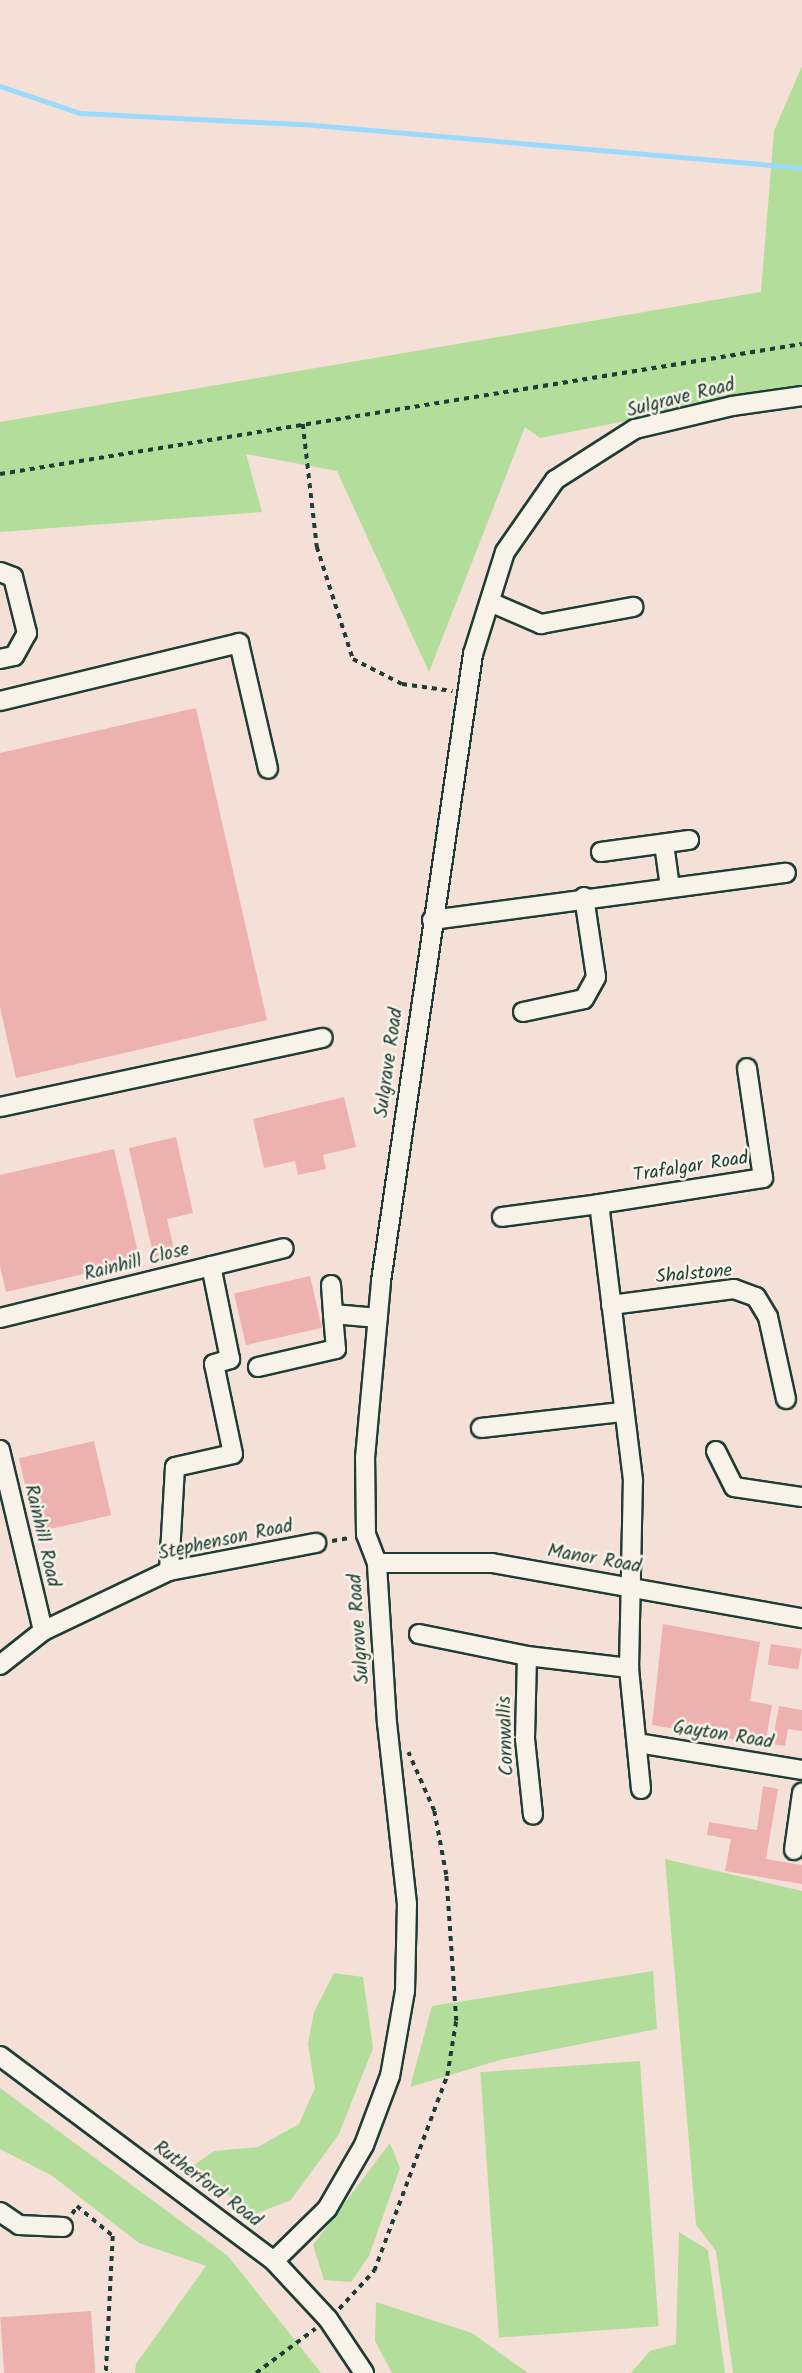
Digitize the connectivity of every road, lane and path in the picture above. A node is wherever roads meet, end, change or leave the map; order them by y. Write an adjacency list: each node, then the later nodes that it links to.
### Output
1 (802, 345): 3 (path)
2 (802, 396): 6 (street, Sulgrave Road)
3 (303, 424): 4 (path); 9 (path)
4 (0, 474)
5 (0, 572): 8 (street)
6 (490, 602): 7 (street); 9 (street, Sulgrave Road)
7 (633, 607)
8 (0, 659)
9 (467, 694): 18 (street, Sulgrave Road)
10 (0, 701): 11 (street)
11 (268, 769)
12 (689, 840): 13 (street)
13 (664, 844): 14 (street); 16 (street)
14 (601, 852)
15 (786, 873): 16 (street)
16 (670, 887): 17 (street)
17 (584, 897): 18 (street); 19 (street)
18 (432, 920): 31 (street, Sulgrave Road)
19 (523, 1012)
20 (323, 1038): 22 (street)
21 (747, 1069): 23 (street, Trafalgar Road)
22 (0, 1107)
23 (598, 1204): 24 (street, Trafalgar Road); 28 (street)
24 (502, 1217)
25 (284, 1248): 26 (street, Rainhill Close)
26 (211, 1266): 30 (street, Rainhill Close); 42 (street)
27 (331, 1285): 29 (street)
28 (611, 1305): 33 (street, Shalstone); 34 (street)
29 (333, 1314): 31 (street); 32 (street)
30 (0, 1318)
31 (378, 1318): 39 (street, Sulgrave Road)
32 (258, 1367)
33 (786, 1399)
34 (621, 1412): 35 (street); 43 (street)
35 (481, 1428)
36 (0, 1450): 45 (street, Rainhill Road)
37 (716, 1451): 38 (street)
38 (802, 1497)
39 (366, 1535): 40 (path); 41 (street, Sulgrave Road)
40 (316, 1543): 42 (street, Stephenson Road)
41 (377, 1563): 43 (street, Manor Road); 59 (street, Sulgrave Road)
42 (169, 1571): 45 (street, Stephenson Road)
43 (631, 1588): 44 (street, Manor Road); 49 (street)
44 (802, 1618)
45 (43, 1630): 48 (street, Stephenson Road)
46 (419, 1634): 47 (street)
47 (527, 1656): 49 (street); 54 (street, Cornwallis)
48 (0, 1665)
49 (629, 1668): 50 (street)
50 (638, 1744): 51 (street, Gayton Road); 52 (street)
51 (802, 1770)
52 (641, 1789)
53 (802, 1793): 55 (street)
54 (533, 1815)
55 (794, 1850)
56 (0, 2056): 59 (street, Rutherford Road)
57 (0, 2212): 58 (street)
58 (63, 2227): 60 (path)
59 (274, 2262): 61 (street, Rutherford Road)
60 (106, 2373)
61 (364, 2373)

